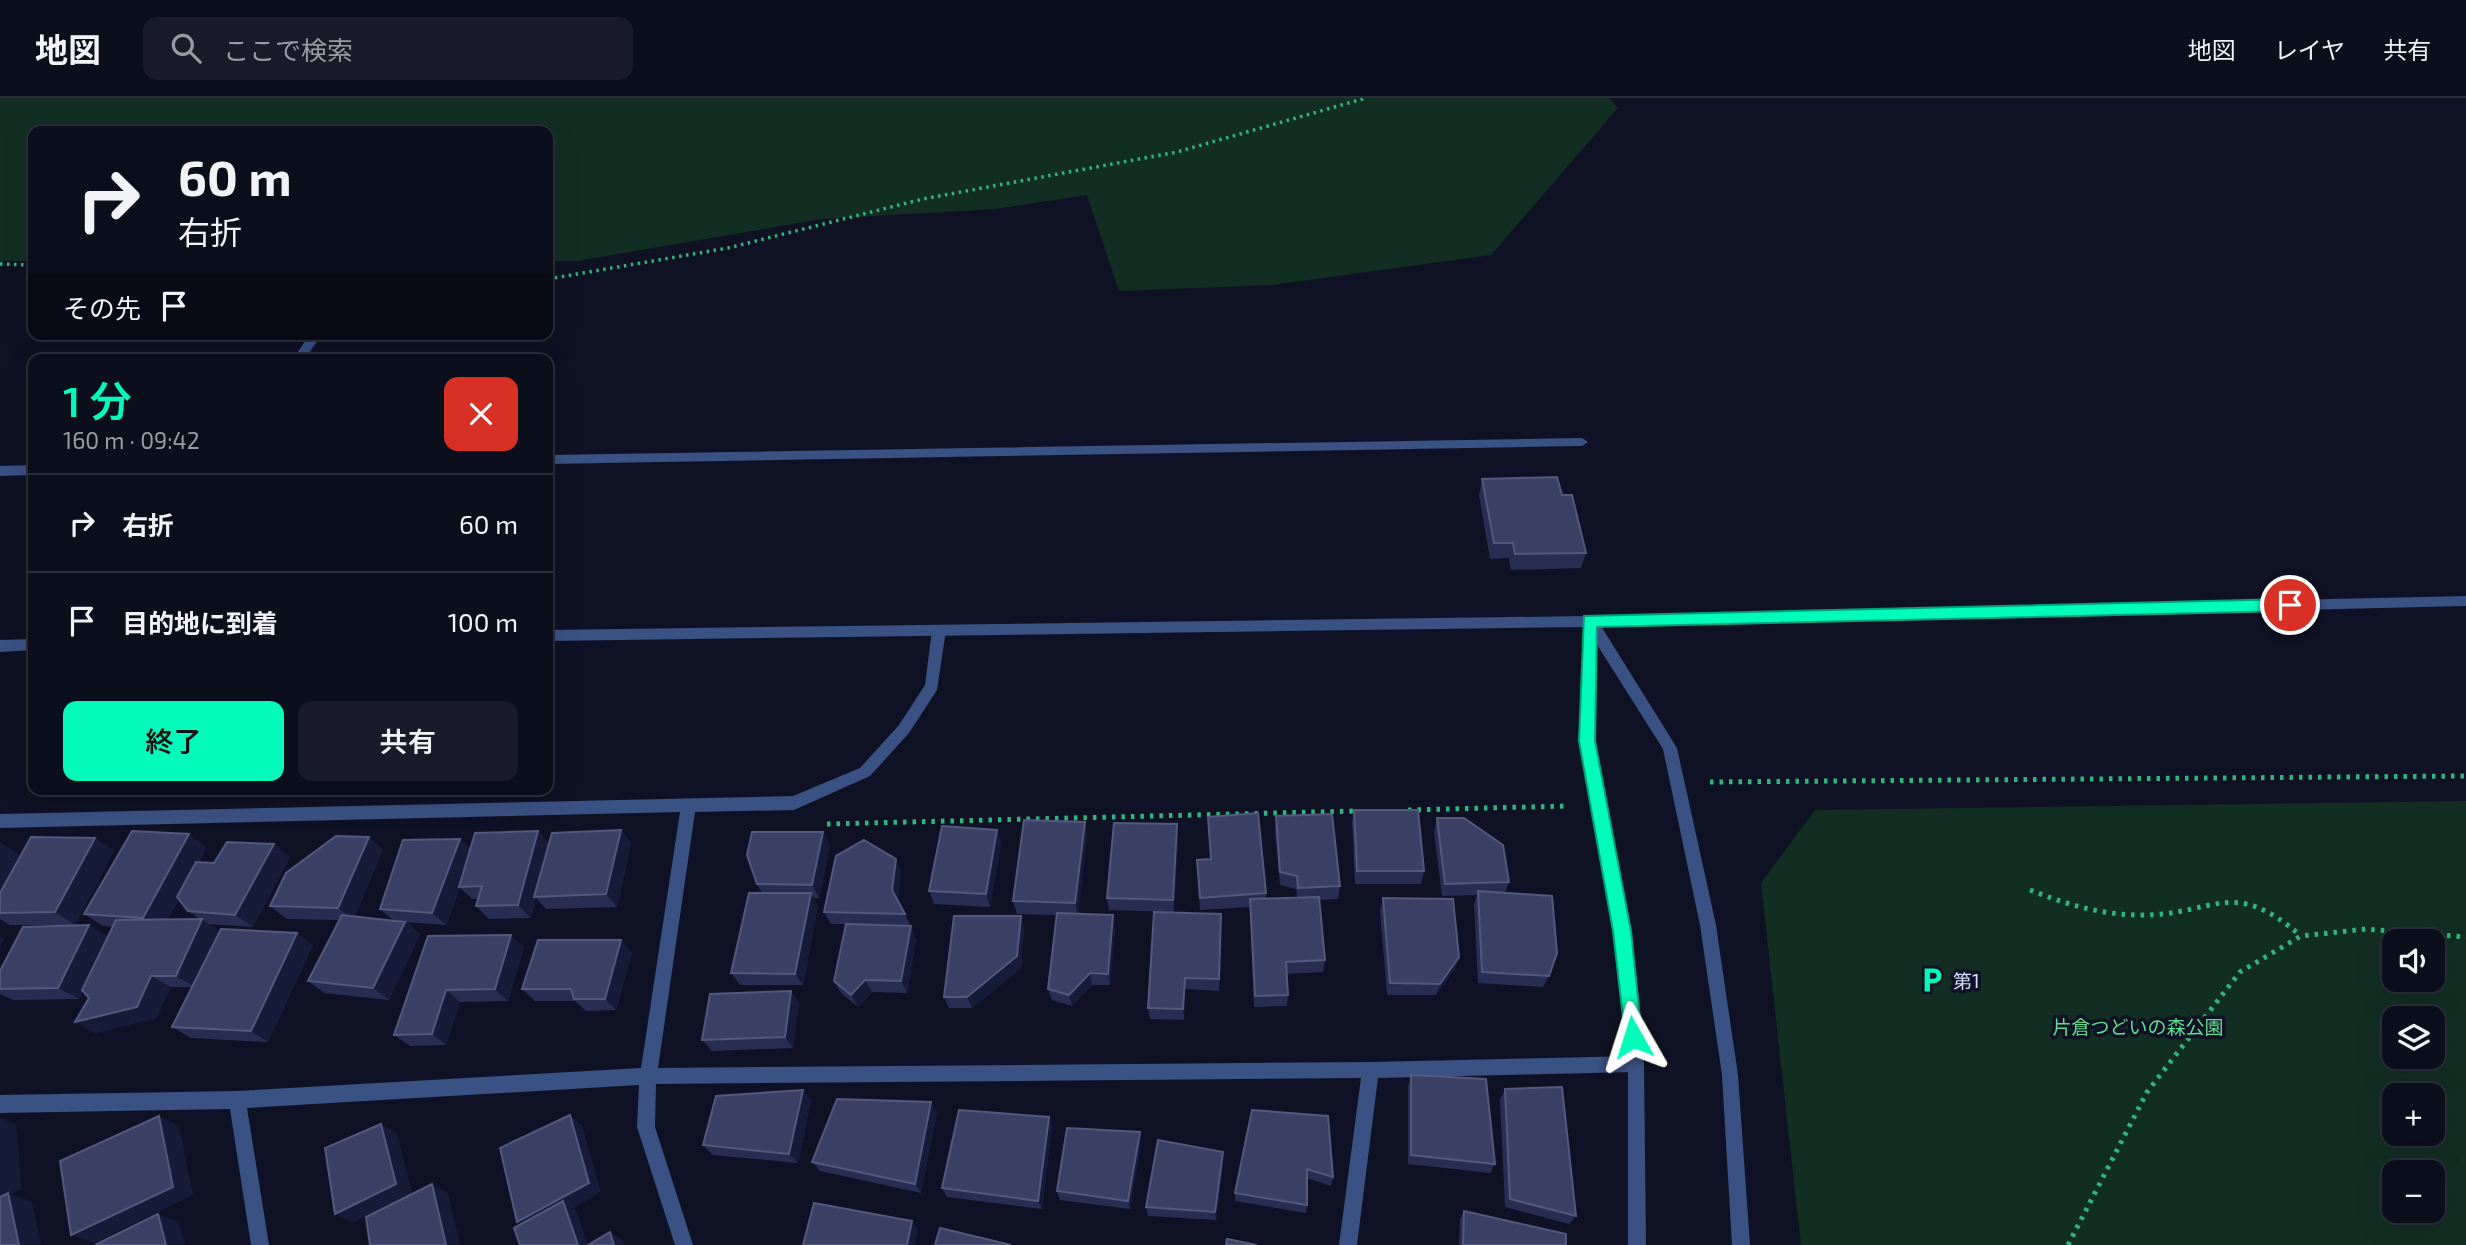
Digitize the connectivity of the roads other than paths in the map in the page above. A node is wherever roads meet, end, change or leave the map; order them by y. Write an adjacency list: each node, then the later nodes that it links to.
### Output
1 (1583, 442): 2 (street)
2 (553, 460)
3 (28, 470): 4 (street)
4 (0, 471)
5 (2466, 601): 6 (street)
6 (1590, 621): 7 (street); 13 (street); 22 (street)
7 (939, 630): 8 (street); 11 (street)
8 (553, 636)
9 (28, 645): 10 (street)
10 (0, 646)
11 (689, 805): 12 (street); 15 (street)
12 (0, 821)
13 (1636, 1064): 14 (street); 21 (street)
14 (1371, 1070): 15 (street); 20 (street)
15 (648, 1076): 16 (street); 19 (street)
16 (237, 1100): 17 (street); 18 (street)
17 (0, 1104)
18 (260, 1245)
19 (684, 1245)
20 (1348, 1245)
21 (1637, 1245)
22 (1741, 1245)

